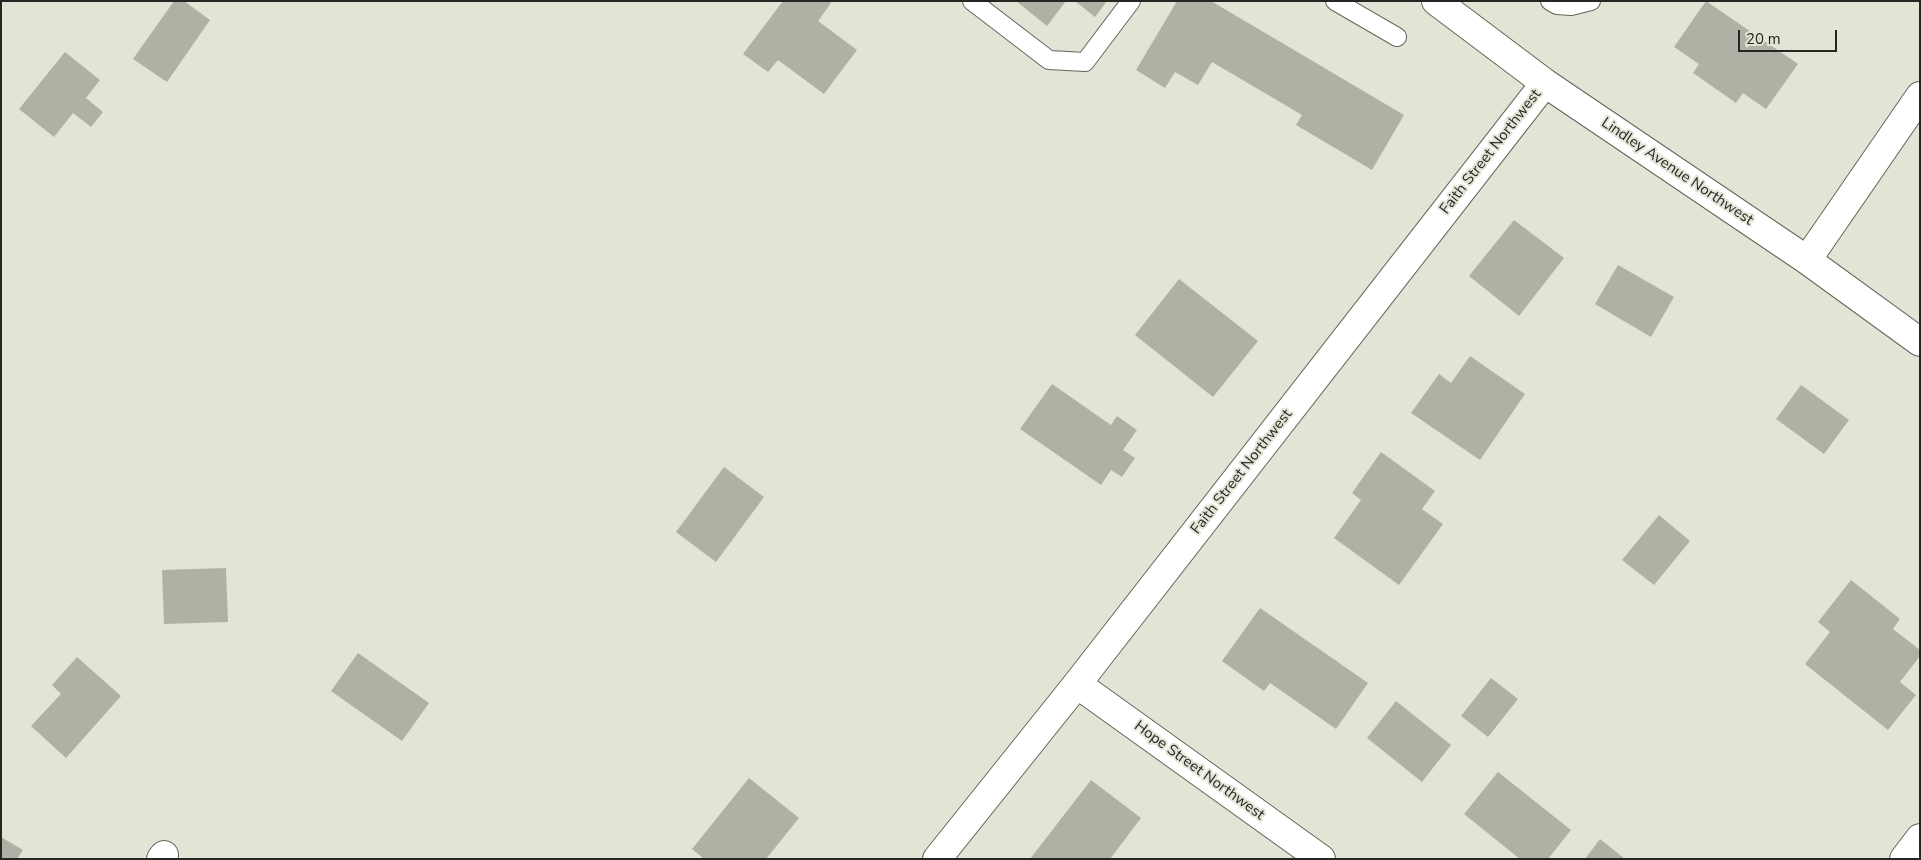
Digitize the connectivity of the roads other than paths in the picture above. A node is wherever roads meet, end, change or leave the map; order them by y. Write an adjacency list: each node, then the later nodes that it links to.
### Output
1 (972, 1): 2 (lane)
2 (1131, 1)
3 (1335, 1): 7 (lane)
4 (1436, 1): 8 (street, Lindley Avenue Northwest)
5 (1550, 1): 6 (lane)
6 (1591, 1)
7 (1397, 36)
8 (1545, 83): 10 (street, Lindley Avenue Northwest); 12 (street, Faith Street Northwest)
9 (1920, 96): 10 (street)
10 (1807, 260): 11 (street, Lindley Avenue Northwest)
11 (1920, 342)
12 (1077, 684): 14 (street, Faith Street Northwest); 15 (street, Hope Street Northwest)
13 (1920, 838): 16 (street)
14 (937, 859)
15 (1321, 859)
16 (1904, 859)

